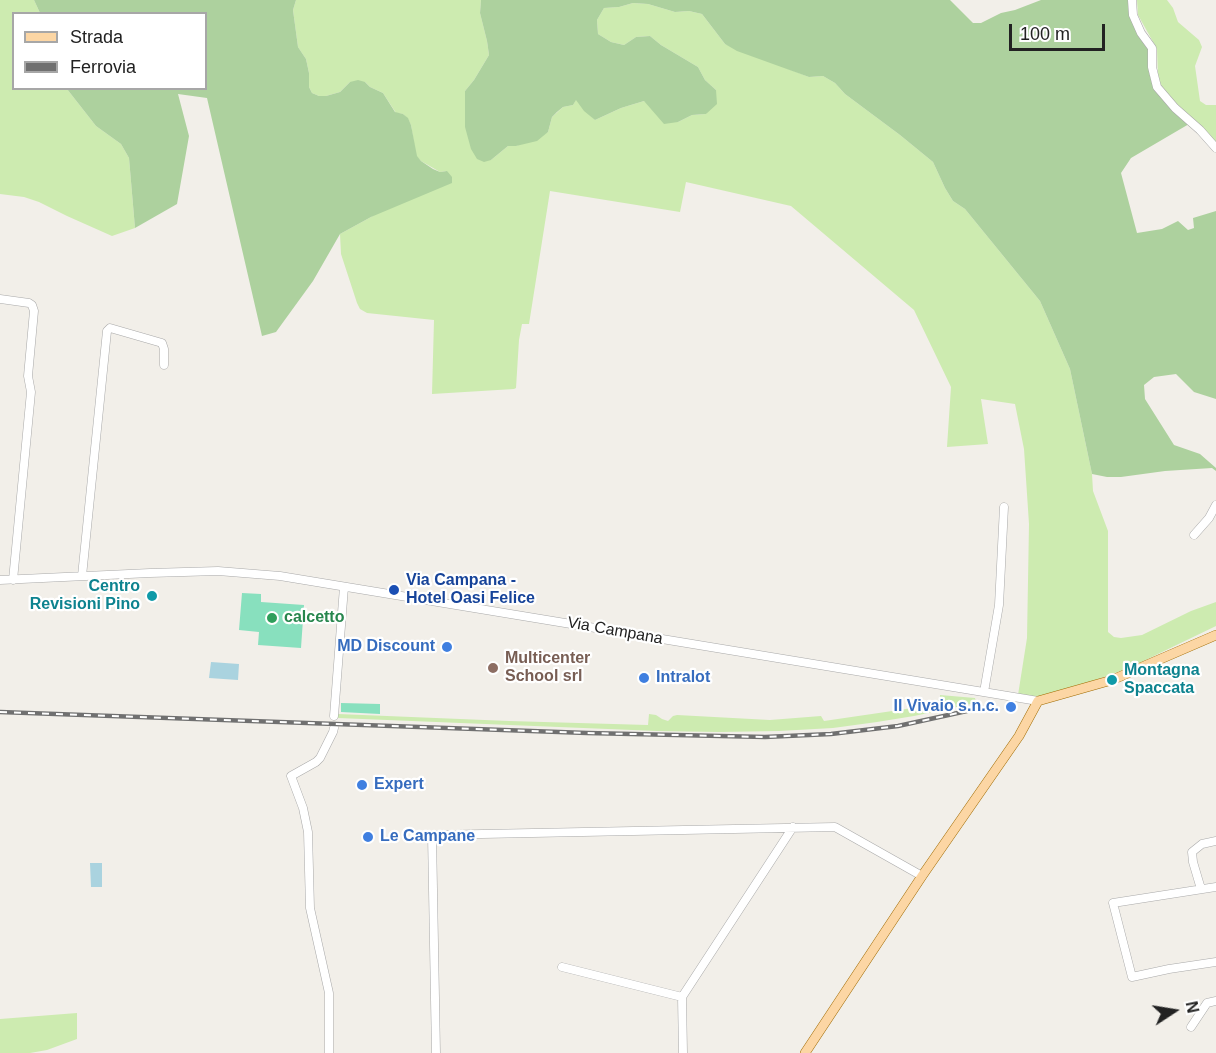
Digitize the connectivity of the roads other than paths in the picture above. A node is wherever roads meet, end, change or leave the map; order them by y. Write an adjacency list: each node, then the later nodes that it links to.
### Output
1 (1132, 0): 2 (street)
2 (1216, 148)
3 (0, 299): 10 (street)
4 (164, 365): 8 (street)
5 (1216, 505): 7 (street)
6 (1004, 507): 13 (street)
7 (1194, 535)
8 (81, 576): 10 (street, Via Campana); 11 (street, Via Campana)
9 (0, 580): 10 (street, Via Campana)
10 (13, 580)
11 (344, 587): 13 (street, Via Campana); 15 (street)
12 (1216, 636): 14 (main road, Via Campana)
13 (984, 692): 14 (street, Via Campana)
14 (1038, 701): 19 (main road)
15 (334, 716)
16 (334, 728): 27 (street)
17 (793, 827): 19 (street); 24 (street); 28 (street)
18 (1216, 841): 21 (street)
19 (922, 876): 30 (main road)
20 (1216, 887): 21 (street)
21 (1201, 889): 22 (street)
22 (1216, 962)
23 (562, 967): 24 (street)
24 (682, 997): 29 (street)
25 (1216, 1001): 26 (street)
26 (1191, 1027)
27 (329, 1053)
28 (436, 1053)
29 (683, 1053)
30 (805, 1053)

